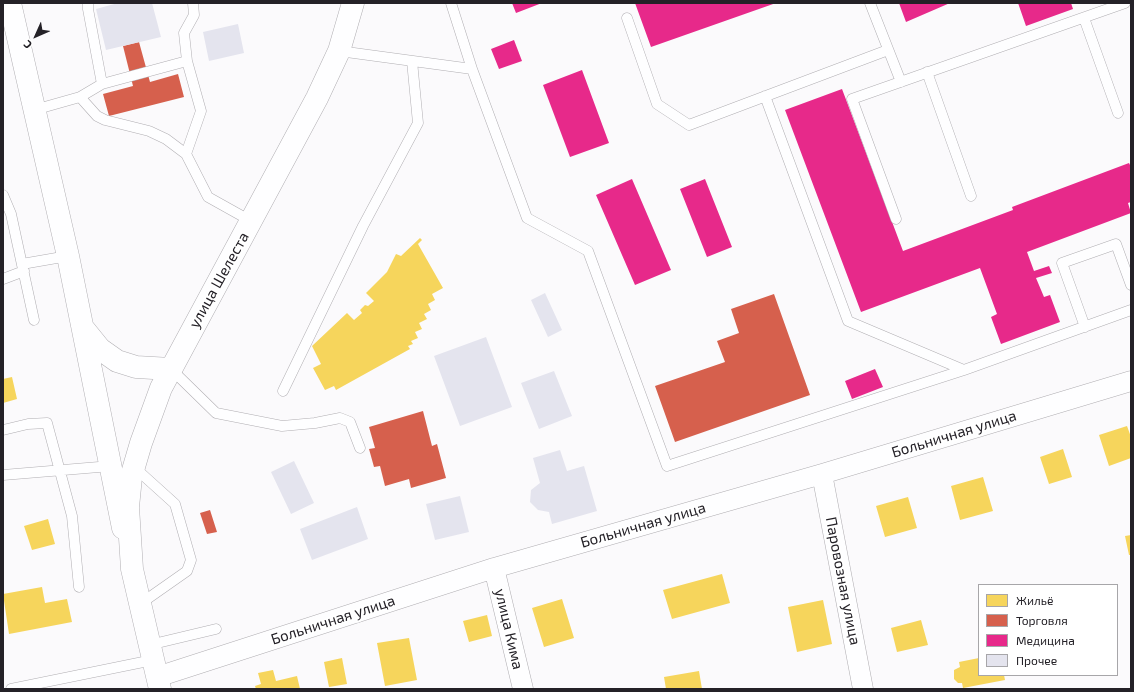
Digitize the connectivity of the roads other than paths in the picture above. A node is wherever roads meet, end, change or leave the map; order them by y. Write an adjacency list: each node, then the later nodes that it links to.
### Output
1 (10, 3): 20 (main road, улица Шелеста)
2 (88, 3): 17 (lane)
3 (193, 3): 12 (lane)
4 (353, 3): 11 (main road, улица Шелеста)
5 (451, 3): 14 (lane)
6 (870, 3): 10 (lane)
7 (1125, 3): 9 (lane)
8 (628, 18): 18 (lane)
9 (1084, 18): 15 (lane); 21 (lane)
10 (888, 50): 16 (lane); 18 (lane)
11 (339, 52): 13 (lane); 26 (main road, улица Шелеста)
12 (187, 61): 17 (lane); 22 (lane)
13 (412, 61): 14 (lane); 38 (lane)
14 (472, 69): 36 (lane)
15 (927, 72): 16 (lane); 24 (lane)
16 (901, 82): 25 (lane)
17 (102, 84): 19 (lane)
18 (765, 96): 36 (lane)
19 (80, 97): 20 (lane); 22 (lane)
20 (34, 110): 27 (main road, улица Шелеста)
21 (1118, 113)
22 (186, 154): 26 (lane)
23 (3, 195): 28 (lane)
24 (972, 196)
25 (896, 219)
26 (251, 221): 35 (main road, улица Шелеста)
27 (68, 256): 28 (lane); 33 (main road, улица Шелеста)
28 (23, 268): 29 (lane); 32 (lane)
29 (3, 279)
30 (1131, 285): 34 (lane)
31 (1131, 310): 34 (lane)
32 (34, 320)
33 (83, 327): 35 (main road); 41 (main road, улица Шелеста)
34 (1085, 327): 36 (lane)
35 (171, 369): 40 (lane); 42 (main road, улица Шелеста)
36 (964, 370)
37 (1131, 381): 44 (street, Больничная улица)
38 (283, 391)
39 (3, 430): 43 (lane)
40 (360, 448)
41 (111, 466): 43 (lane); 47 (main road, улица Шелеста)
42 (134, 467): 47 (main road, улица Шелеста); 49 (lane)
43 (58, 469): 45 (lane); 48 (lane)
44 (822, 474): 46 (street, Больничная улица); 54 (street, Паровозная улица)
45 (3, 475)
46 (494, 568): 51 (street, Больничная улица); 53 (street, улица Кима)
47 (132, 569): 49 (main road, улица Шелеста)
48 (79, 588)
49 (140, 604): 51 (main road, улица Шелеста)
50 (216, 629): 51 (lane)
51 (155, 668): 52 (lane)
52 (11, 689)
53 (523, 689)
54 (863, 689)

